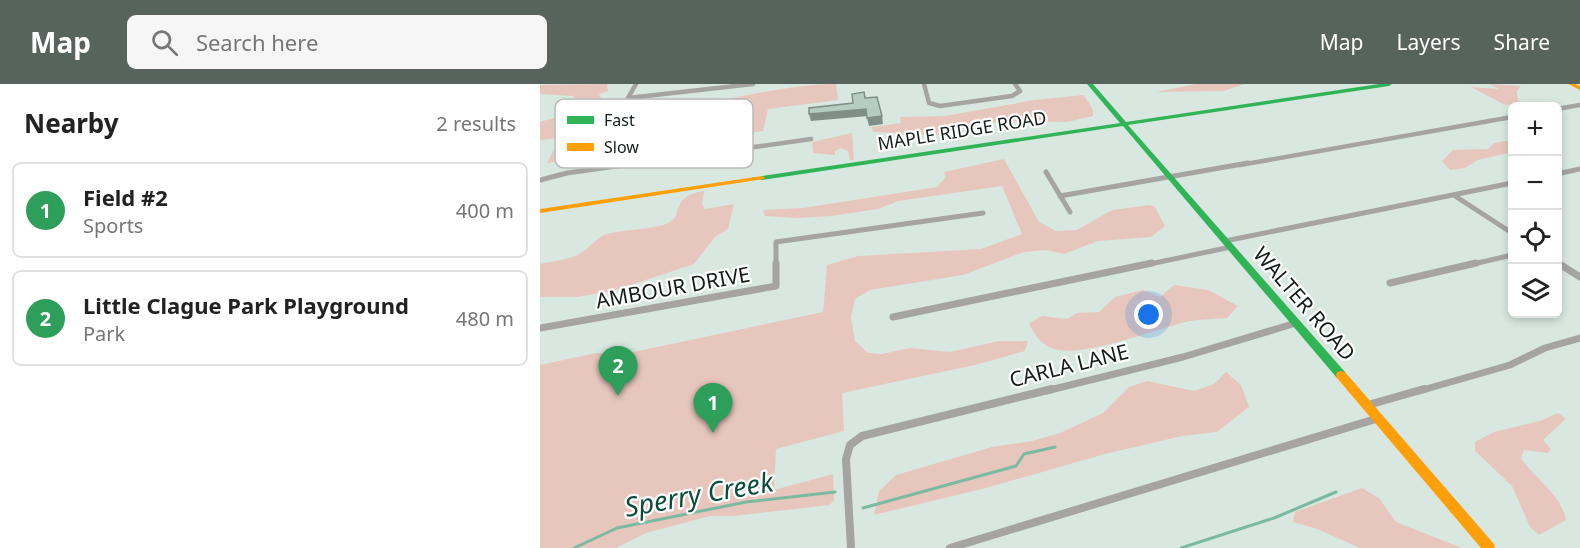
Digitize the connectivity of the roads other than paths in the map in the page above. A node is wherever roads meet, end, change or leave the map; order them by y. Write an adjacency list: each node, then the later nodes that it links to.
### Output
1 (636, 84): 2 (street)
2 (753, 84)
3 (924, 84): 4 (street)
4 (1015, 84)
5 (1089, 84): 12 (street, WALTER ROAD)
6 (1389, 84): 12 (street, MAPLE RIDGE ROAD)
7 (1571, 84): 8 (street)
8 (1580, 88)
9 (1580, 105): 10 (street)
10 (1562, 108)
11 (1508, 118): 19 (street)
12 (1124, 123): 19 (street, WALTER ROAD); 24 (street, MAPLE RIDGE ROAD)
13 (810, 139): 14 (street)
14 (753, 147)
15 (603, 168): 20 (street)
16 (1580, 169): 18 (street)
17 (1046, 172): 22 (street)
18 (1562, 173)
19 (1171, 177): 22 (street); 28 (street, WALTER ROAD)
20 (540, 180)
21 (1508, 184): 23 (street)
22 (1060, 196): 25 (street)
23 (1455, 196): 27 (street); 28 (street)
24 (540, 212)
25 (1070, 212)
26 (983, 213): 35 (street, AMBOUR DRIVE)
27 (1508, 230)
28 (1228, 244): 33 (street); 34 (street, WALTER ROAD)
29 (1508, 256): 32 (street)
30 (1559, 264): 31 (street)
31 (1580, 277)
32 (1390, 283)
33 (893, 317)
34 (1296, 323): 37 (street, WALTER ROAD); 39 (street, CARLA LANE)
35 (540, 328)
36 (1580, 338): 37 (street)
37 (1368, 405): 38 (street, WALTER ROAD)
38 (1378, 418): 40 (street); 41 (street, WALTER ROAD)
39 (851, 548)
40 (951, 548)
41 (1489, 548)

